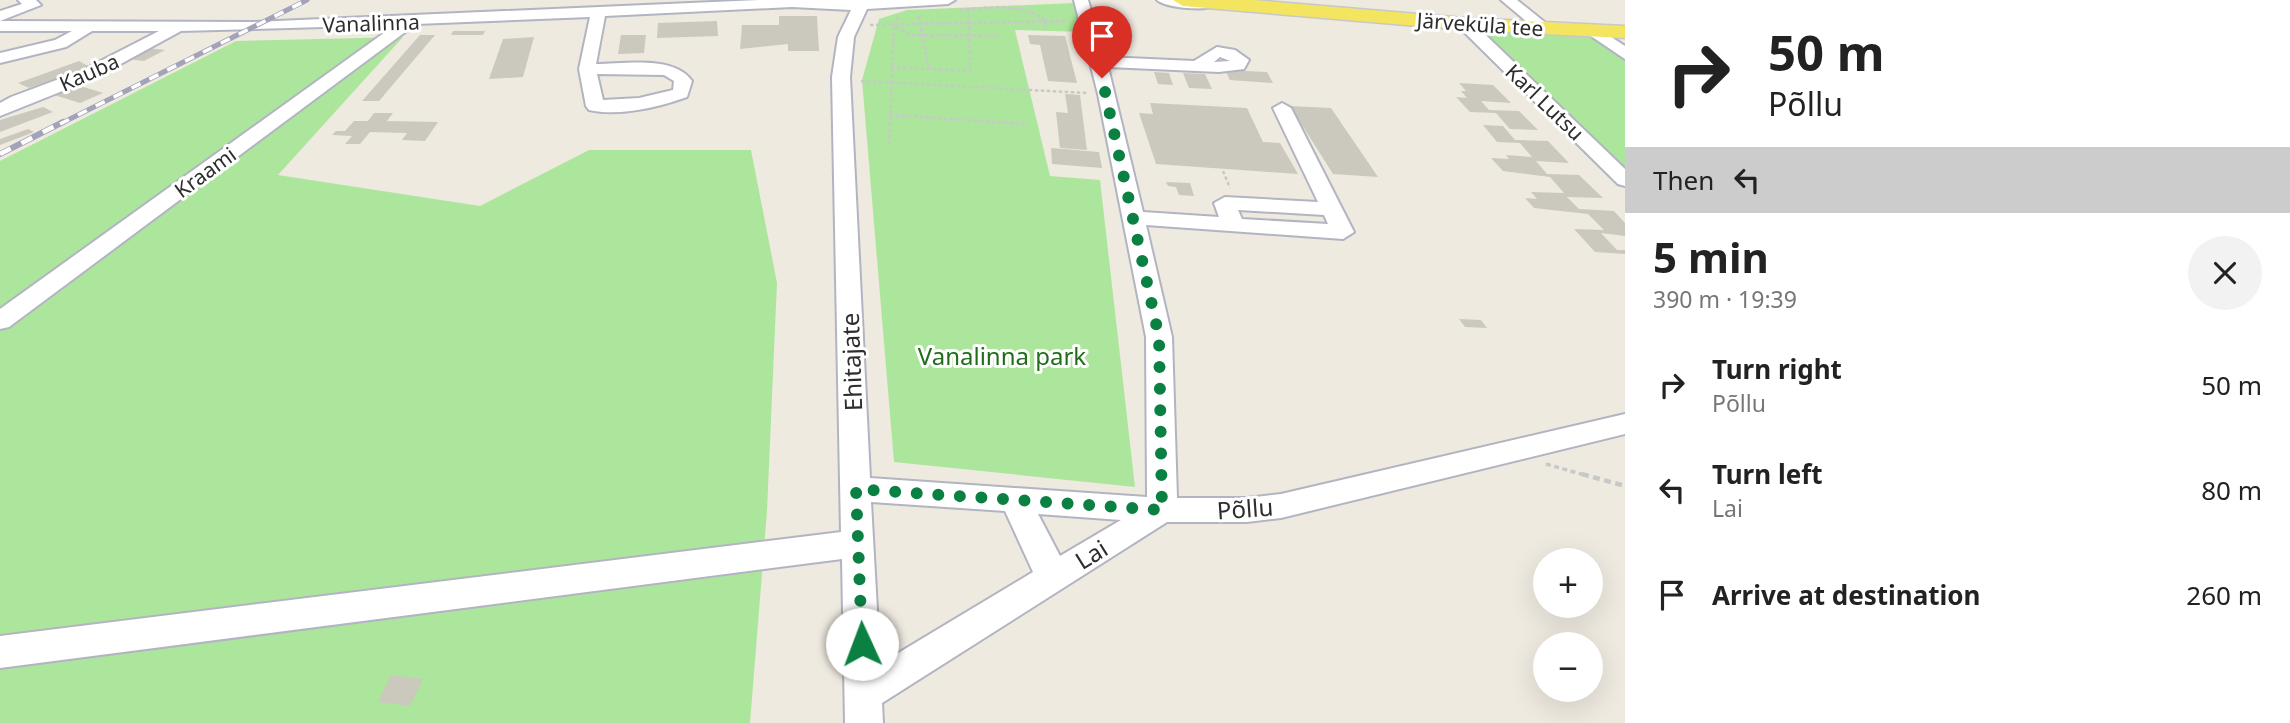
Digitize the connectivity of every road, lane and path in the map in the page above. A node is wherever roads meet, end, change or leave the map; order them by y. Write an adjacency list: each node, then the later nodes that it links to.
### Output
1 (25, 0): 16 (street)
2 (813, 0): 7 (street)
3 (1164, 0): 8 (street, Järveküla tee)
4 (1183, 0): 8 (main road, Järveküla tee)
5 (1508, 0): 27 (street)
6 (741, 3): 7 (street, Vanalinna); 10 (street, Vanalinna); 14 (street, Vanalinna)
7 (792, 3): 10 (street, Vanalinna)
8 (1210, 4): 21 (main road, Järveküla tee)
9 (953, 5): 10 (street); 11 (path)
10 (865, 10): 22 (path); 54 (street, Ehitajate)
11 (969, 10): 18 (path); 19 (path)
12 (1084, 10): 18 (path); 35 (street)
13 (918, 12): 20 (path)
14 (598, 13): 17 (street, Vanalinna); 38 (street)
15 (906, 13): 22 (path)
16 (0, 15)
17 (410, 22): 25 (street, Vanalinna); 50 (street, Kraami)
18 (1046, 22): 19 (path); 26 (path)
19 (969, 23): 20 (path); 31 (path)
20 (920, 24): 22 (path); 30 (path)
21 (1465, 24): 27 (main road, Järveküla tee); 48 (street, Karl Lutsu)
22 (894, 25): 30 (path); 37 (path)
23 (0, 26): 24 (street, Vanalinna)
24 (89, 28): 25 (street, Vanalinna); 34 (street)
25 (176, 28): 44 (street, Kauba)
26 (1044, 29)
27 (1544, 29): 28 (main road, Järveküla tee)
28 (1594, 31): 29 (main road, Järveküla tee); 33 (street)
29 (1625, 32)
30 (922, 36): 31 (path); 39 (path)
31 (970, 36): 32 (path); 39 (path)
32 (1002, 36)
33 (1625, 54)
34 (0, 58)
35 (1098, 62): 36 (street); 42 (street)
36 (1198, 66)
37 (891, 67): 39 (path); 41 (path)
38 (587, 69): 38 (street)
39 (929, 69)
40 (850, 79): 41 (path)
41 (890, 84): 42 (path); 45 (path)
42 (1107, 94): 49 (street)
43 (1282, 108): 49 (street)
44 (0, 111)
45 (890, 115): 46 (path); 47 (path)
46 (1025, 124)
47 (890, 144)
48 (1625, 180)
49 (1135, 218): 56 (street)
50 (0, 321)
51 (1625, 424): 56 (street, Põllu)
52 (1545, 464): 53 (path)
53 (1625, 486)
54 (856, 489): 55 (street, Põllu); 57 (street, Ehitajate)
55 (1014, 500): 56 (street, Põllu); 58 (street)
56 (1162, 510): 58 (street, Lai)
57 (859, 543): 59 (street); 60 (street, Ehitajate)
58 (1052, 578): 60 (street, Lai)
59 (0, 652)
60 (864, 708)

